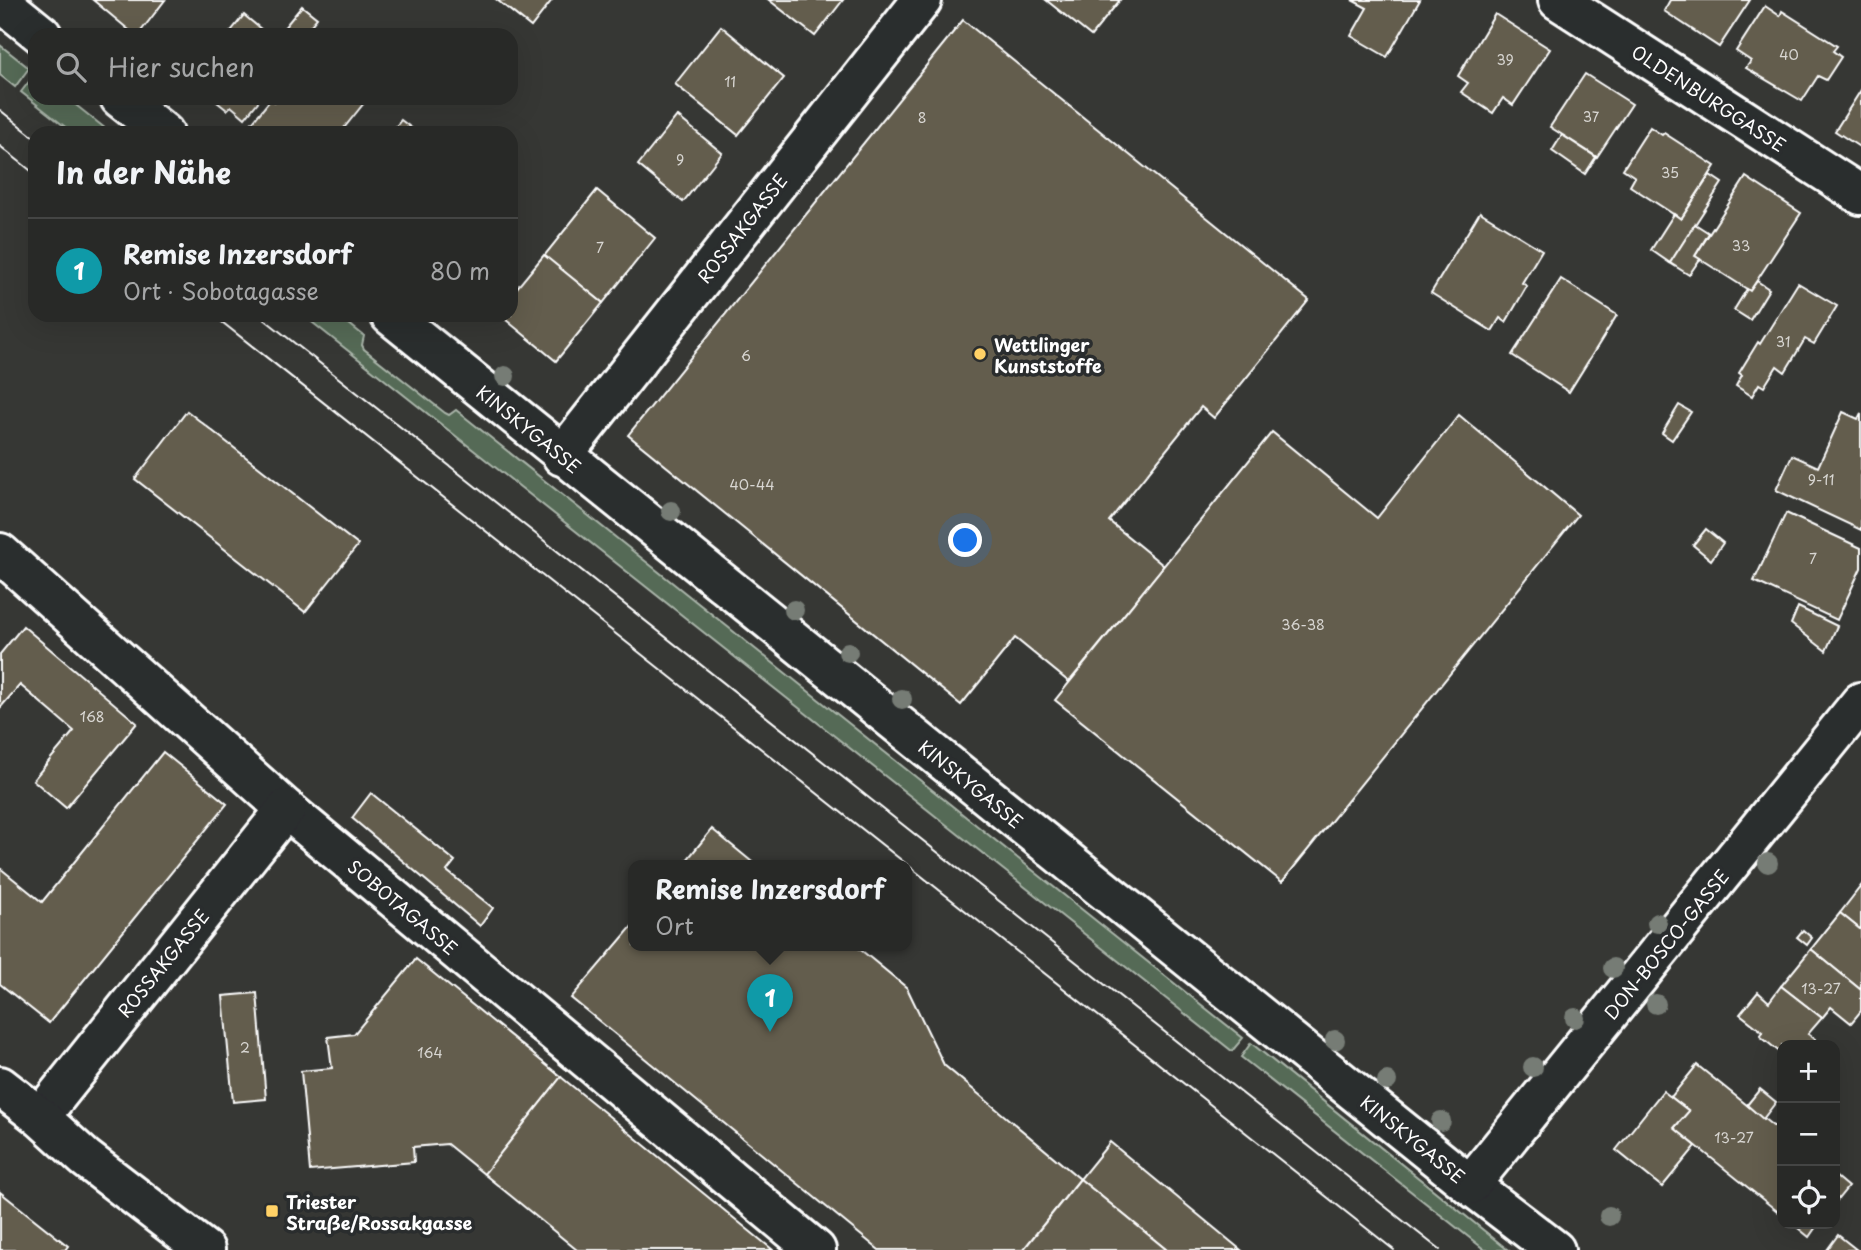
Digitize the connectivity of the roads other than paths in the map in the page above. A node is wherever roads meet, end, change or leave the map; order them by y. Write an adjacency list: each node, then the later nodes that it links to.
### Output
1 (922, 0): 9 (street, ROSSAKGASSE)
2 (1558, 0): 7 (street, OLDENBURGGASSE)
3 (0, 1): 4 (street)
4 (34, 28)
5 (129, 105): 6 (street)
6 (155, 126)
7 (1861, 195)
8 (399, 322): 9 (street, KINSKYGASSE)
9 (562, 456): 15 (street, KINSKYGASSE)
10 (0, 553): 12 (street, SOBOTAGASSE)
11 (1861, 702): 15 (street, DON-BOSCO-GASSE)
12 (286, 809): 14 (street, ROSSAKGASSE); 17 (street, SOBOTAGASSE)
13 (0, 1086): 14 (street)
14 (40, 1117): 16 (street)
15 (1471, 1185): 18 (street, KINSKYGASSE)
16 (205, 1250)
17 (816, 1250)
18 (1555, 1250)

